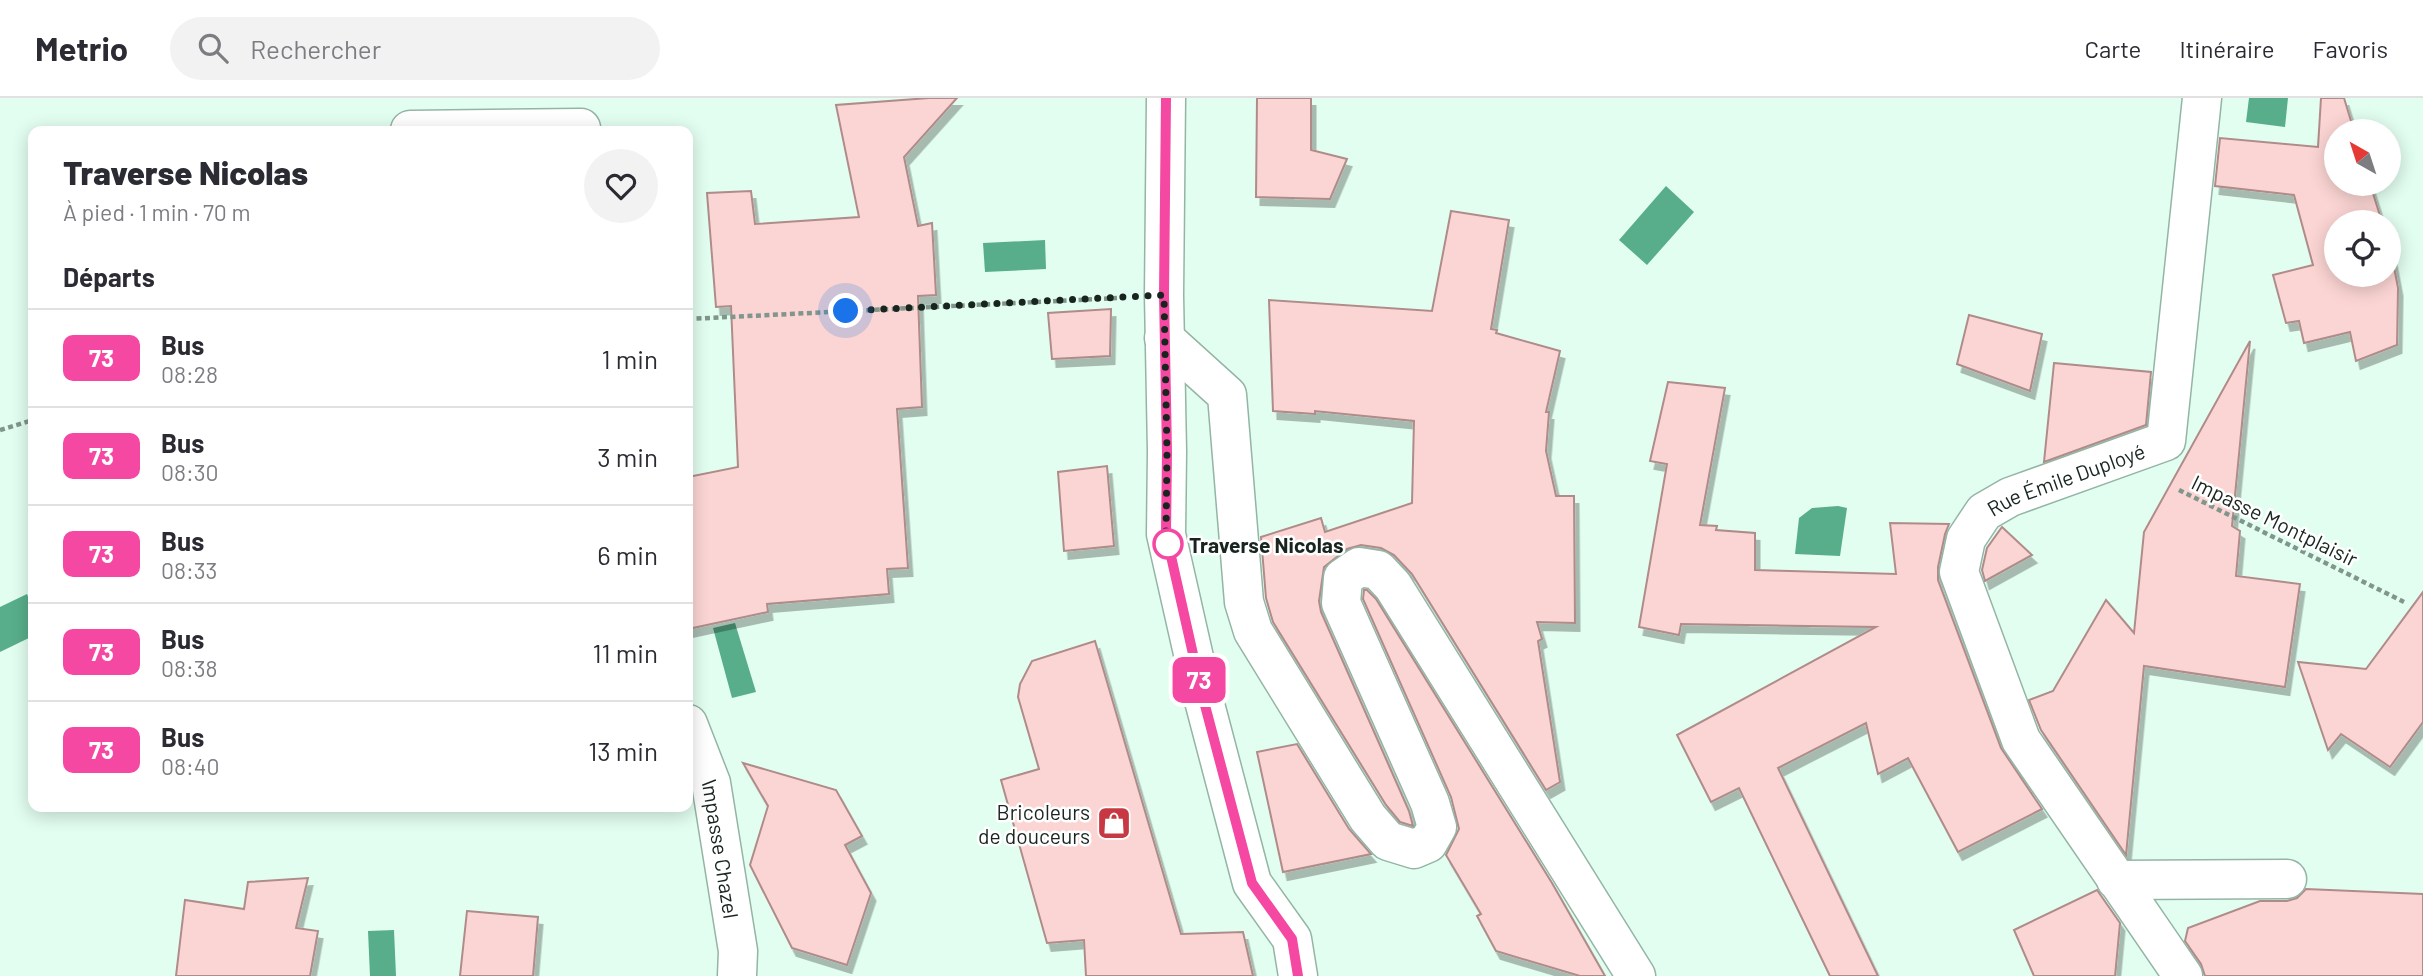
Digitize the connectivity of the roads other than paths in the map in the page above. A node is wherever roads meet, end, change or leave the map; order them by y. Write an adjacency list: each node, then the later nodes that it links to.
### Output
1 (408, 98): 4 (street)
2 (1166, 98): 5 (street)
3 (2202, 98): 8 (street, Rue Émile Duployé)
4 (410, 126)
5 (1164, 338): 10 (street); 11 (street)
6 (693, 737): 9 (street, Impasse Chazel)
7 (2287, 879): 8 (street)
8 (2116, 880): 12 (street, Rue Émile Duployé)
9 (737, 976)
10 (1298, 976)
11 (1636, 976)
12 (2183, 976)

